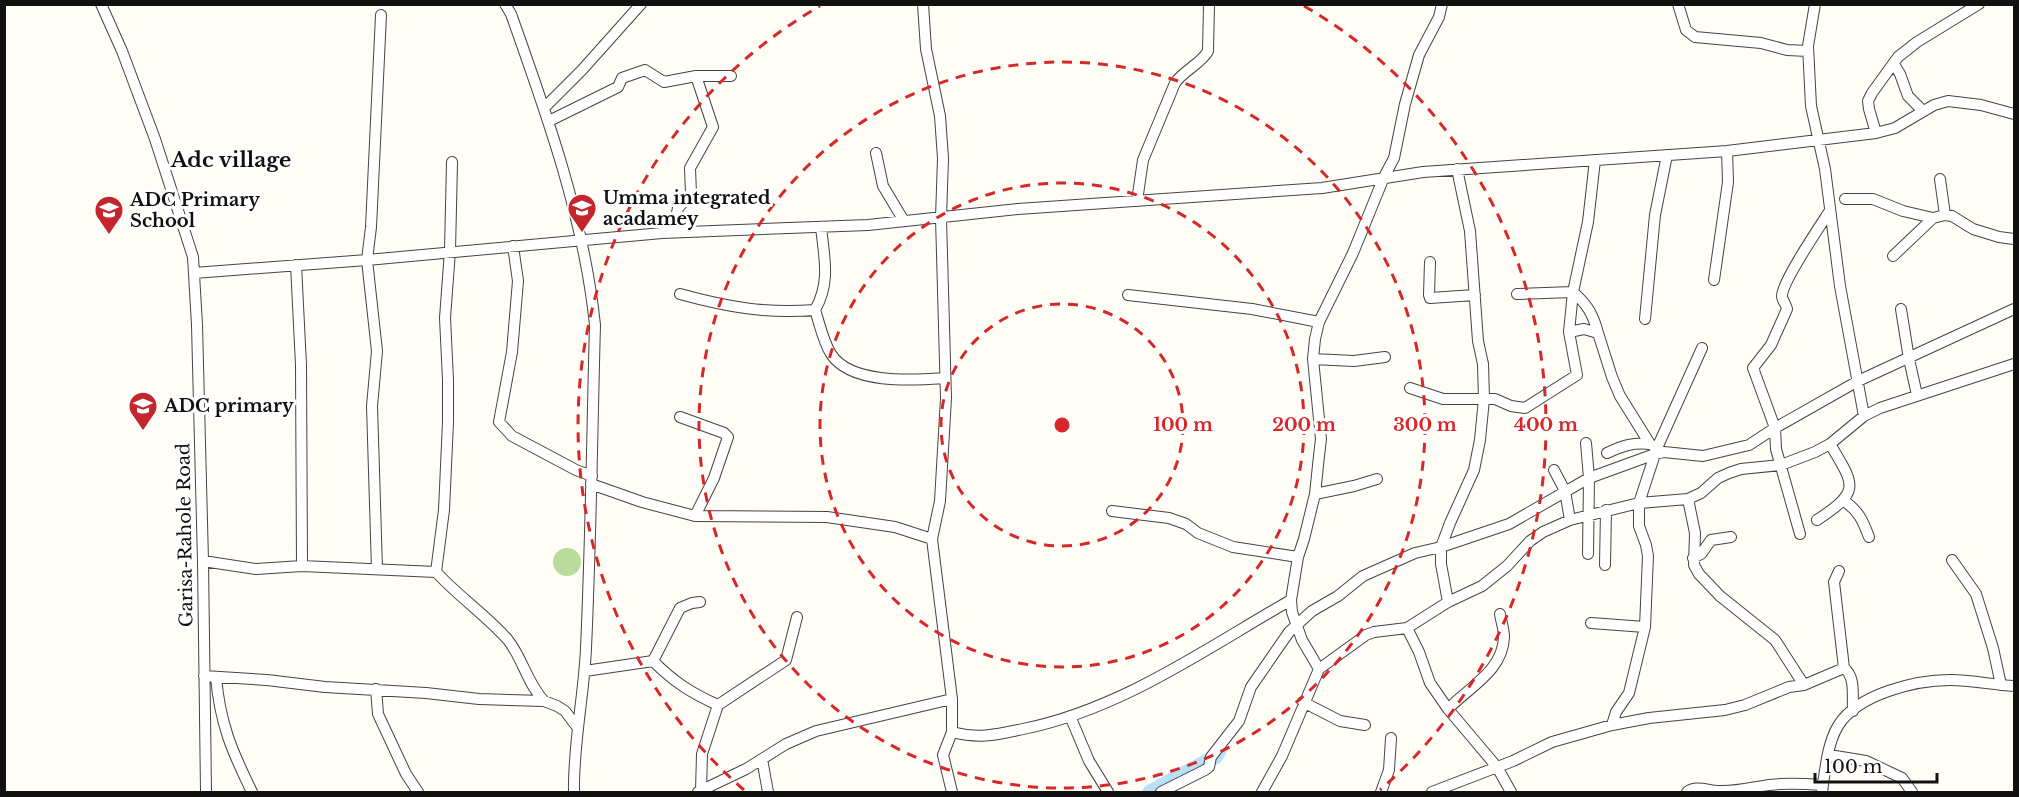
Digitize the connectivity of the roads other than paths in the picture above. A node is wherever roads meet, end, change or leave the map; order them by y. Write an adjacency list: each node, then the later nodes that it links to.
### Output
1 (101, 4): 46 (street, Garisa-Rahole Road)
2 (505, 4): 15 (street)
3 (641, 4): 15 (street)
4 (922, 4): 33 (street)
5 (1209, 4): 30 (street)
6 (1442, 4): 27 (street)
7 (1678, 4): 11 (street)
8 (1815, 4): 11 (street)
9 (1979, 4): 12 (street)
10 (381, 15): 43 (street)
11 (1808, 51): 20 (street)
12 (1894, 64): 16 (street); 19 (street)
13 (696, 76): 14 (street); 18 (street); 37 (street)
14 (731, 76)
15 (545, 107): 18 (street)
16 (1923, 111): 17 (street); 19 (street)
17 (2014, 114)
18 (549, 121): 39 (street)
19 (1876, 133): 20 (street)
20 (1818, 141): 21 (street); 31 (street)
21 (1727, 151): 23 (street); 47 (street)
22 (876, 153): 35 (street)
23 (1667, 155): 24 (street); 56 (street)
24 (1595, 160): 26 (street); 48 (street)
25 (452, 162): 41 (street)
26 (1457, 170): 27 (street); 52 (street)
27 (1384, 177): 30 (street); 57 (street)
28 (1940, 179): 32 (street)
29 (1845, 199): 34 (street)
30 (1137, 201): 33 (street)
31 (1829, 212): 66 (street); 72 (street)
32 (1945, 215): 34 (street); 38 (street)
33 (941, 218): 35 (street); 65 (street)
34 (1934, 218): 42 (street)
35 (904, 221): 36 (street)
36 (821, 226): 37 (street); 55 (street)
37 (673, 232): 39 (street)
38 (2014, 239)
39 (581, 240): 40 (street); 81 (street)
40 (513, 246): 41 (street); 81 (street)
41 (450, 251): 43 (street); 107 (street)
42 (1893, 256)
43 (367, 260): 45 (street); 105 (street)
44 (1430, 262): 52 (street)
45 (296, 265): 46 (street); 104 (street)
46 (194, 273): 102 (street, Garisa-Rahole Road)
47 (1714, 280)
48 (1573, 292): 50 (street); 58 (street); 59 (street)
49 (680, 294): 55 (street)
50 (1517, 294)
51 (1128, 295): 57 (street)
52 (1475, 296): 69 (street)
53 (1901, 309): 63 (street)
54 (2014, 309): 63 (street)
55 (815, 310): 65 (street)
56 (1645, 319)
57 (1319, 322): 62 (street)
58 (1569, 332): 59 (street); 69 (street)
59 (1598, 333): 75 (street)
60 (1702, 348): 75 (street)
61 (1385, 357): 62 (street)
62 (1313, 359): 83 (street)
63 (1909, 359): 66 (street); 68 (street)
64 (2014, 364): 68 (street)
65 (945, 378): 96 (street)
66 (1857, 381): 70 (street); 72 (street)
67 (1410, 388): 69 (street)
68 (1917, 395): 70 (street)
69 (1484, 399): 97 (street)
70 (1864, 416): 74 (street)
71 (680, 417): 90 (street)
72 (1774, 428): 75 (street); 77 (street)
73 (1586, 443): 79 (street)
74 (1830, 444): 77 (street); 85 (street)
75 (1654, 448): 76 (street); 79 (street); 86 (street)
76 (1607, 453)
77 (1781, 465): 84 (street); 93 (street)
78 (1554, 470): 82 (street)
79 (1589, 478): 82 (street); 89 (street)
80 (1377, 479): 83 (street)
81 (591, 480): 90 (street); 120 (street)
82 (1564, 491): 91 (street); 97 (street)
83 (1315, 494): 99 (street)
84 (1688, 499): 86 (street); 100 (street)
85 (1844, 501): 92 (street); 95 (street)
86 (1639, 503): 87 (street); 115 (street)
87 (1606, 510): 89 (street); 103 (street)
88 (1112, 511): 99 (street)
89 (1589, 514): 91 (street); 98 (street)
90 (695, 516): 96 (street)
91 (1570, 520): 110 (street)
92 (1817, 520)
93 (1800, 534)
94 (1731, 537): 100 (street)
95 (1869, 537)
96 (932, 539): 127 (street)
97 (1441, 547): 110 (street); 114 (street)
98 (1588, 554)
99 (1298, 557): 108 (street)
100 (1694, 558): 123 (street)
101 (1952, 560): 124 (street)
102 (203, 561): 104 (street); 121 (street, Garisa-Rahole Road)
103 (1605, 565)
104 (302, 566): 105 (street)
105 (377, 569): 107 (street)
106 (1839, 571): 118 (street)
107 (436, 572): 128 (street)
108 (1291, 600): 114 (street); 133 (street)
109 (700, 602): 117 (street)
110 (1448, 602): 116 (street)
111 (1500, 614): 131 (street)
112 (797, 617): 130 (street)
113 (1591, 623): 115 (street)
114 (1298, 625): 119 (street); 151 (street)
115 (1645, 627): 135 (street)
116 (1407, 628): 119 (street); 131 (street)
117 (653, 661): 120 (street); 130 (street)
118 (1844, 668): 123 (street); 132 (street)
119 (1319, 669): 129 (street)
120 (585, 671): 136 (street)
121 (204, 676): 122 (street); 143 (street, Garisa-Rahole Road)
122 (216, 676): 126 (street); 144 (street)
123 (1804, 685): 135 (street)
124 (2001, 685): 125 (street); 132 (street)
125 (2014, 686)
126 (376, 689): 128 (street); 145 (street)
127 (952, 699): 137 (street); 140 (street)
128 (544, 701): 136 (street)
129 (1303, 702): 134 (street); 152 (street)
130 (718, 705): 147 (street)
131 (1448, 709): 141 (street)
132 (1852, 711): 139 (street)
133 (1070, 716): 137 (street); 150 (street)
134 (1365, 725)
135 (1612, 725): 141 (street)
136 (577, 727): 146 (street)
137 (952, 732): 149 (street)
138 (1390, 738): 153 (street)
139 (1829, 755): 142 (street); 157 (street)
140 (762, 759): 147 (street); 148 (street)
141 (1497, 767): 154 (street); 155 (street)
142 (1822, 789): 156 (street)
143 (206, 792)
144 (252, 792)
145 (418, 792)
146 (574, 792)
147 (699, 792)
148 (768, 792)
149 (952, 792)
150 (1108, 792)
151 (1161, 792)
152 (1262, 792)
153 (1381, 792)
154 (1432, 792)
155 (1511, 792)
156 (1687, 792)
157 (1912, 792)

